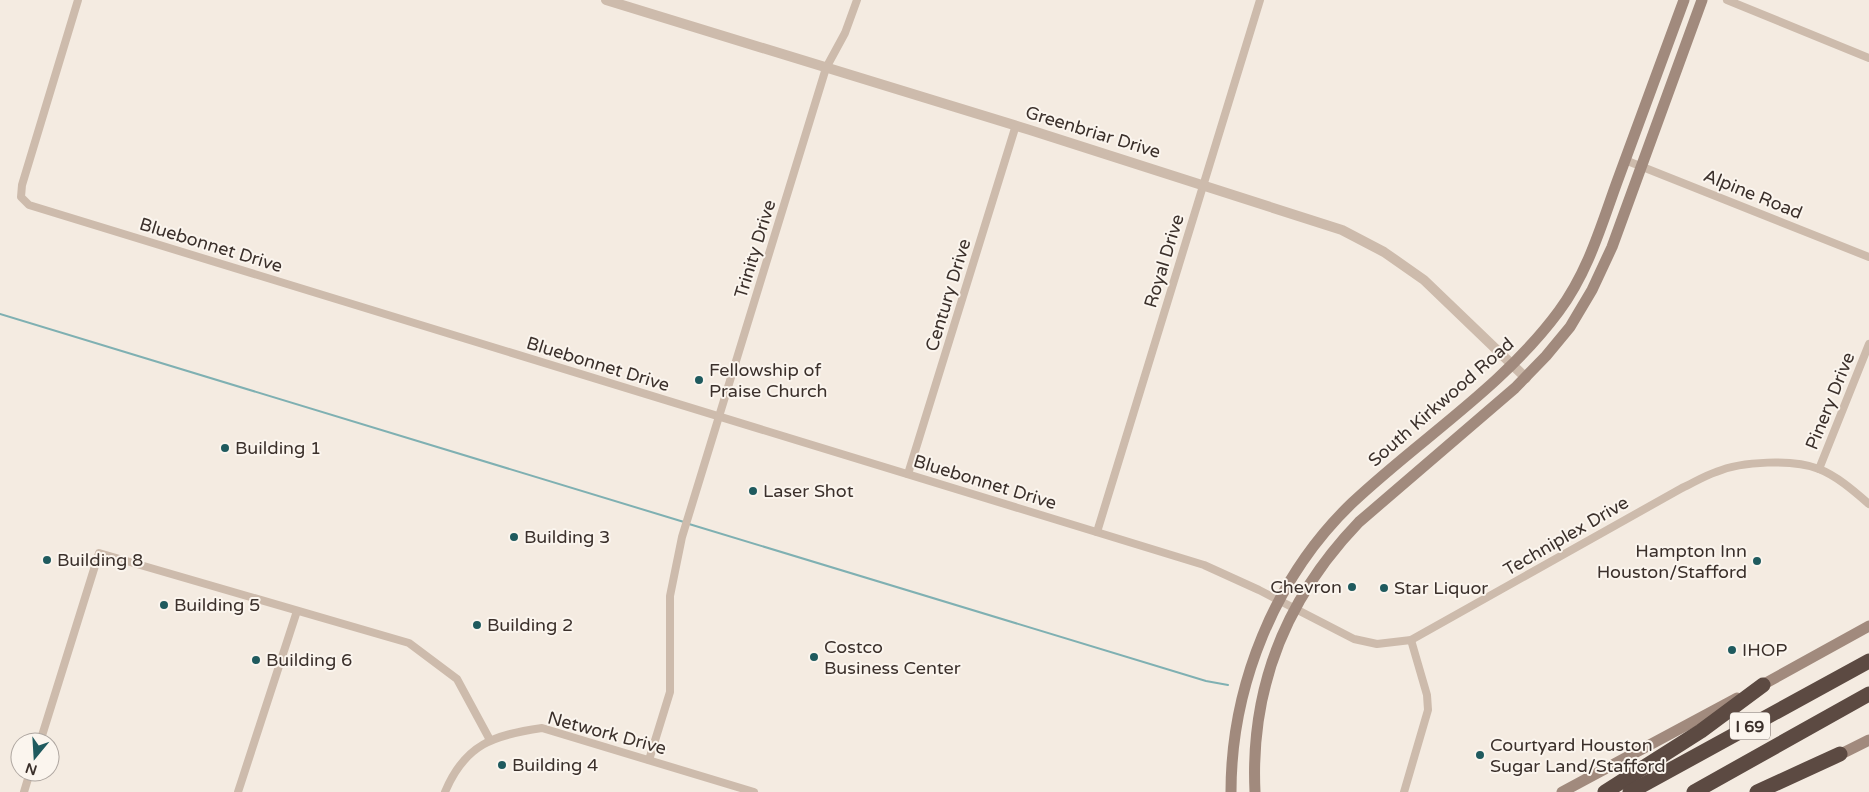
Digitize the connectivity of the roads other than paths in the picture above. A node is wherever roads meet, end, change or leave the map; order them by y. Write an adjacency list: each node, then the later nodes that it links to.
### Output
1 (78, 0): 20 (street, Bluebonnet Drive)
2 (606, 0): 9 (street, Greenbriar Drive)
3 (857, 0): 9 (street, Trinity Drive)
4 (1260, 0): 13 (street, Royal Drive)
5 (1684, 0): 11 (main road, South Kirkwood Road)
6 (1702, 0): 12 (main road, South Kirkwood Road)
7 (1727, 0): 8 (street)
8 (1869, 58)
9 (826, 68): 10 (street, Greenbriar Drive); 20 (street, Trinity Drive)
10 (1016, 126): 13 (street, Greenbriar Drive); 23 (street, Century Drive)
11 (1625, 160): 12 (street, Alpine Road); 15 (main road, South Kirkwood Road)
12 (1642, 167): 14 (street, Alpine Road); 16 (main road, South Kirkwood Road)
13 (1204, 184): 18 (street, Greenbriar Drive); 27 (street, Royal Drive)
14 (1869, 257)
15 (1586, 266): 16 (main road); 18 (main road, South Kirkwood Road)
16 (1600, 273): 19 (main road, South Kirkwood Road)
17 (1869, 344): 21 (street, Pinery Drive)
18 (1513, 366): 19 (street, Greenbriar Drive); 22 (main road, South Kirkwood Road)
19 (1526, 378): 24 (main road, South Kirkwood Road)
20 (719, 416): 23 (street, Bluebonnet Drive); 41 (street, Trinity Drive)
21 (1819, 469): 25 (street, Techniplex Drive); 33 (street, Techniplex Drive)
22 (1388, 472): 24 (main road); 26 (main road, South Kirkwood Road)
23 (908, 474): 27 (street, Bluebonnet Drive)
24 (1400, 486): 28 (main road, South Kirkwood Road)
25 (1869, 504)
26 (1328, 531): 28 (main road); 29 (main road, South Kirkwood Road)
27 (1097, 532): 29 (street, Bluebonnet Drive)
28 (1340, 542): 30 (main road, South Kirkwood Road)
29 (1280, 600): 30 (street, Techniplex Drive); 42 (main road, South Kirkwood Road)
30 (1295, 608): 33 (street, Techniplex Drive); 48 (main road, South Kirkwood Road)
31 (296, 611): 37 (street); 38 (street); 43 (street)
32 (1869, 626): 35 (main road)
33 (1411, 640): 49 (street)
34 (1869, 660): 52 (highway, I 69)
35 (1763, 685): 50 (main road); 51 (highway)
36 (1869, 694): 53 (highway, I 69)
37 (43, 732)
38 (490, 740): 41 (street, Network Drive); 44 (street, Network Drive)
39 (1869, 740): 40 (main road)
40 (1840, 754): 54 (highway); 55 (main road)
41 (649, 760): 45 (street, Network Drive)
42 (1232, 773): 46 (main road, South Kirkwood Road); 47 (main road)
43 (238, 792)
44 (445, 792)
45 (754, 792)
46 (1231, 792)
47 (1237, 792)
48 (1255, 792)
49 (1404, 792)
50 (1562, 792)
51 (1605, 792)
52 (1630, 792)
53 (1694, 792)
54 (1758, 792)
55 (1772, 792)

